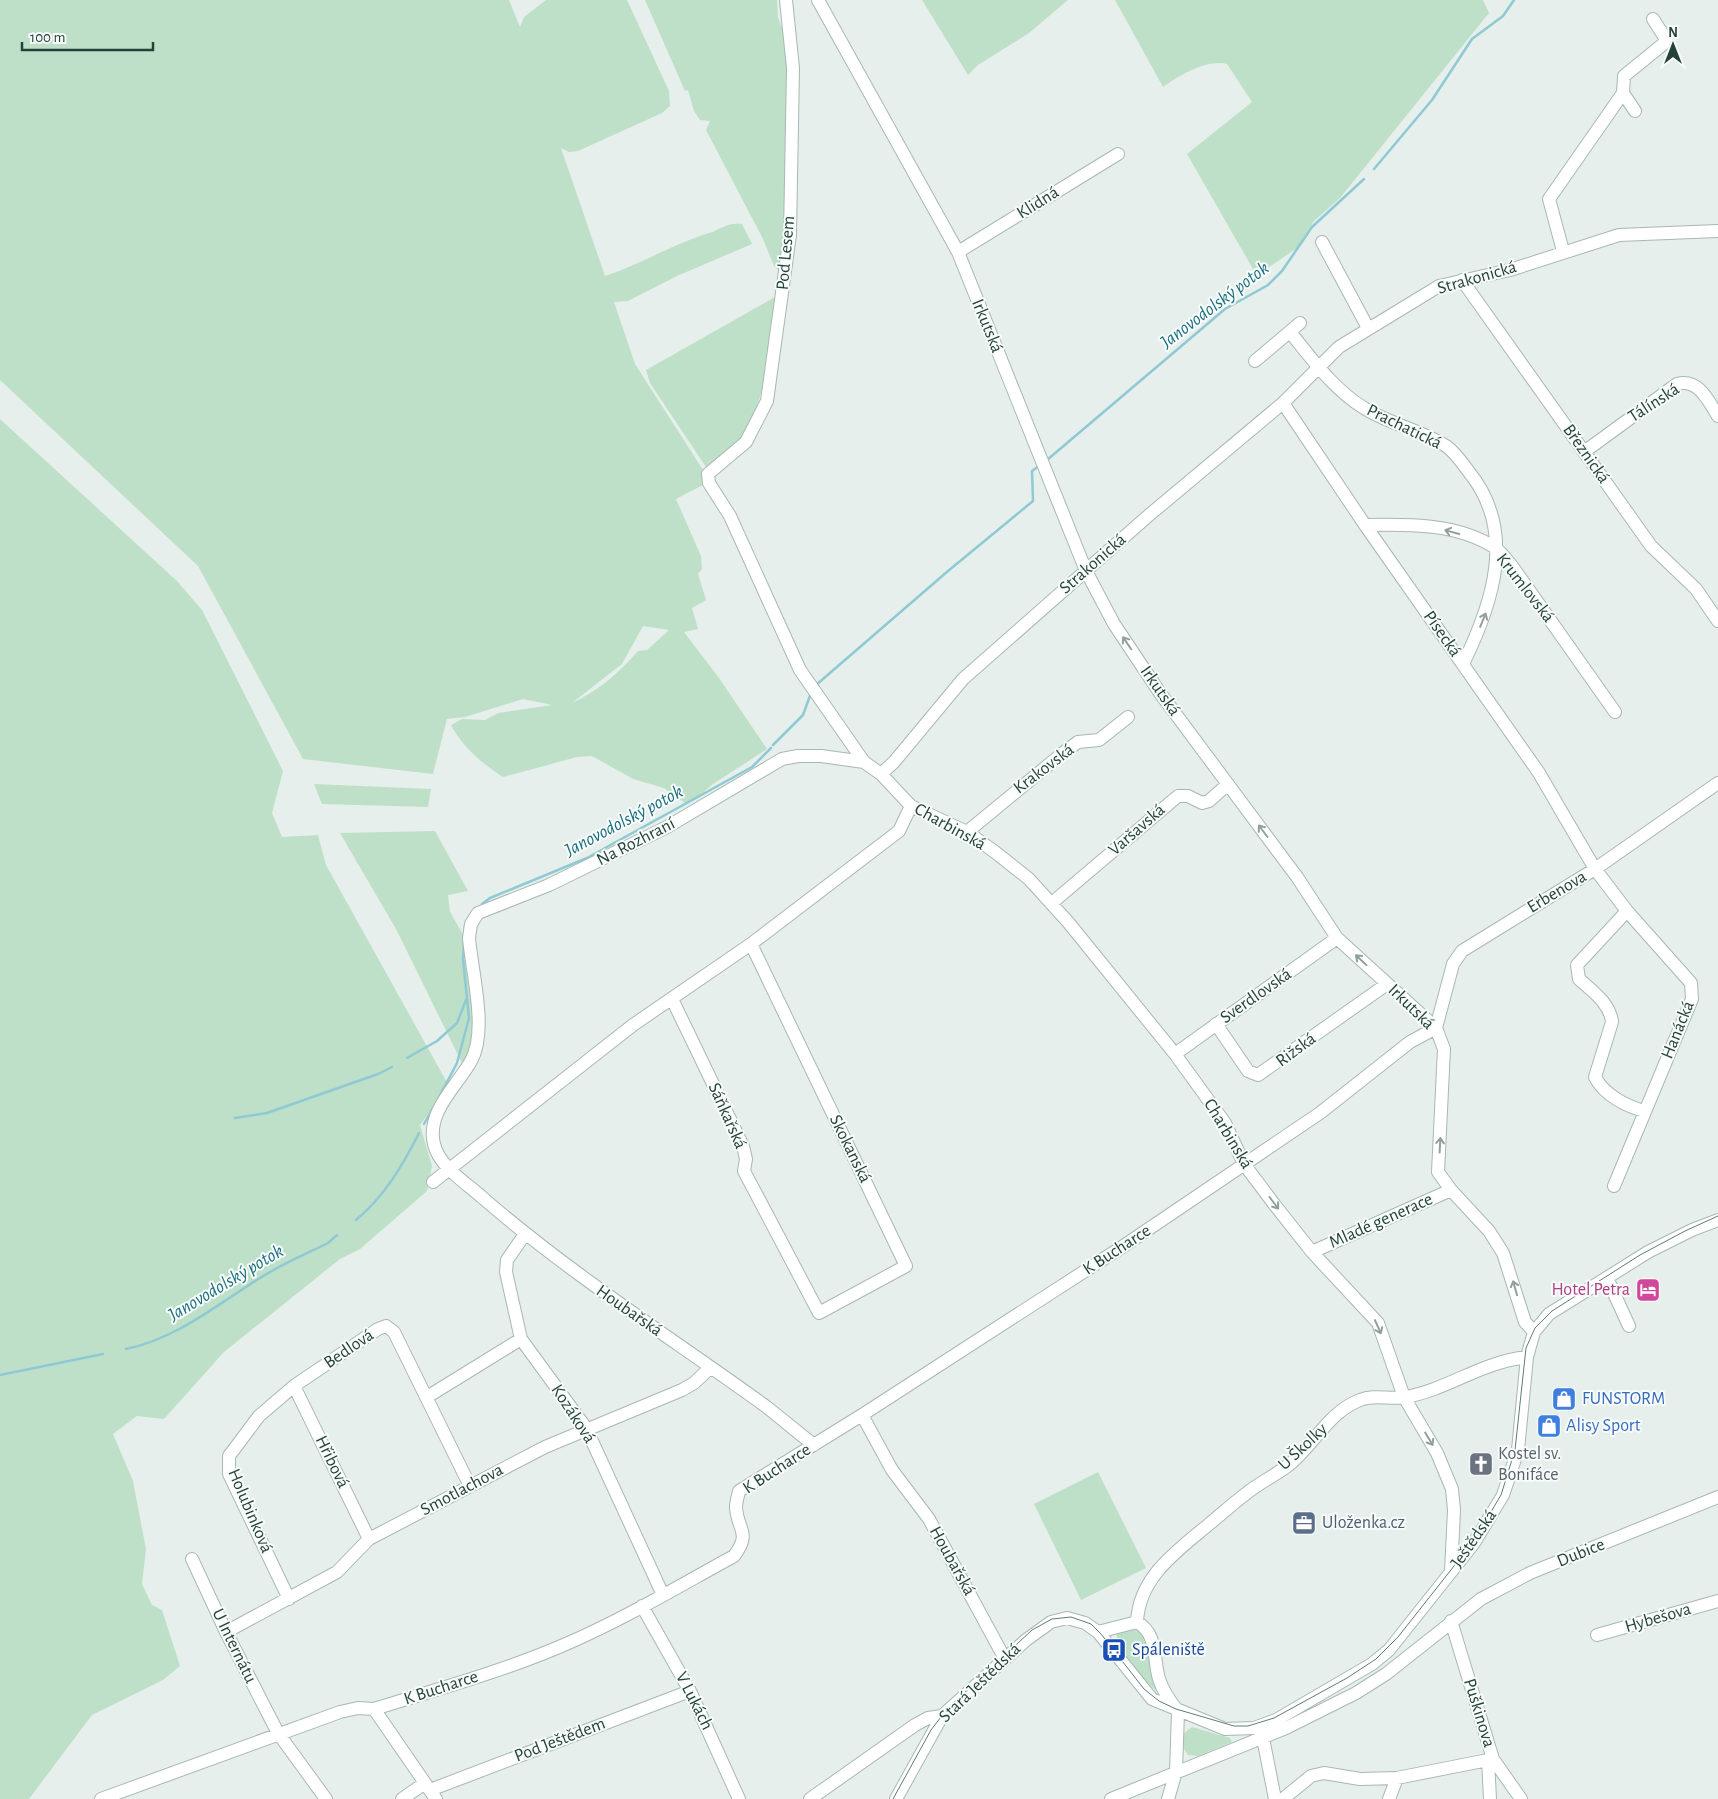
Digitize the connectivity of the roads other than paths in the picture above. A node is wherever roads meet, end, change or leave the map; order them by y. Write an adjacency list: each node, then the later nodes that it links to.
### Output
1 (786, 0): 27 (street, Pod Lesem)
2 (818, 0): 10 (street, Irkutská)
3 (1653, 19): 4 (street)
4 (1623, 93): 5 (street); 9 (street)
5 (1635, 111)
6 (1118, 154): 10 (street, Klidná)
7 (1718, 232): 9 (street, Strakonická)
8 (1322, 242): 13 (street)
9 (1563, 251): 11 (street, Strakonická)
10 (958, 252): 22 (street, Irkutská)
11 (1462, 280): 13 (street, Strakonická); 19 (street, Březnická)
12 (1300, 323): 14 (street)
13 (1368, 328): 16 (street, Strakonická)
14 (1290, 332): 15 (street); 16 (street)
15 (1255, 361)
16 (1319, 367): 17 (street, Strakonická); 21 (street, Prachatická)
17 (1283, 403): 20 (street, Písecká); 22 (street, Strakonická)
18 (1718, 416): 19 (street, Tálínská)
19 (1584, 452): 23 (street, Březnická)
20 (1365, 525): 21 (street, Krumlovská, one-way to 20); 24 (street, Písecká)
21 (1497, 550): 24 (street, Prachatická, one-way to 21); 25 (street, Krumlovská)
22 (1086, 571): 28 (street, Strakonická); 29 (street, Irkutská, one-way to 22)
23 (1718, 621)
24 (1463, 664): 33 (street, Písecká)
25 (1614, 712)
26 (1128, 717): 32 (street, Krakovská)
27 (864, 762): 28 (street, Na Rozhraní); 45 (street, Na Rozhraní)
28 (881, 774): 31 (street, Charbinská)
29 (1228, 784): 34 (street, Varšavská); 36 (street, Irkutská, one-way to 29)
30 (1718, 784): 33 (street, Erbenova)
31 (911, 806): 32 (street, Charbinská); 37 (street)
32 (967, 832): 34 (street, Charbinská)
33 (1595, 869): 35 (street, Hanácká); 41 (street, Erbenova)
34 (1053, 902): 42 (street, Charbinská)
35 (1627, 911): 43 (street, Hanácká); 43 (street)
36 (1337, 938): 38 (street, Irkutská, one-way to 36); 40 (street, Sverdlovská)
37 (751, 944): 39 (street); 53 (street, Skokanská)
38 (1387, 984): 40 (street, Rižská); 41 (street, Irkutská)
39 (672, 999): 45 (street); 53 (street, Sáňkařská)
40 (1216, 1024): 42 (street, Sverdlovská)
41 (1436, 1028): 44 (street, K Bucharce); 48 (street, Irkutská, one-way to 41)
42 (1175, 1054): 44 (street, Charbinská)
43 (1644, 1111): 47 (street, Hanácká)
44 (1244, 1164): 51 (street, Charbinská, one-way to 51); 62 (street, K Bucharce)
45 (451, 1170): 46 (street); 50 (street, Houbařská)
46 (433, 1182)
47 (1614, 1186)
48 (1451, 1190): 51 (street, Mladé generace); 55 (street, Irkutská, one-way to 48)
49 (1718, 1220): 52 (street, Ještědská)
50 (525, 1234): 56 (street, Kozáková); 58 (street, Houbařská)
51 (1312, 1252): 61 (street, Charbinská, one-way to 61)
52 (1607, 1278): 54 (street); 55 (street, Ještědská)
53 (820, 1313)
54 (1629, 1326)
55 (1534, 1332): 57 (street, Ještědská)
56 (522, 1339): 60 (street); 63 (street, Kozáková)
57 (1527, 1357): 61 (street, U Školky); 69 (street, Ještědská)
58 (710, 1368): 63 (street, Smotlachova); 64 (street, Houbařská)
59 (294, 1386): 60 (street, Bedlová); 67 (street, Hřibová); 71 (street, Holubinková)
60 (427, 1397): 65 (street, Bedlová)
61 (1404, 1398): 69 (street, Charbinská, one-way to 69); 75 (street, U Školky)
62 (862, 1415): 64 (street, K Bucharce); 79 (street, Houbařská)
63 (586, 1428): 65 (street, Smotlachova); 70 (street, Kozáková)
64 (814, 1445): 70 (street, K Bucharce)
65 (470, 1486): 67 (street, Smotlachova)
66 (1718, 1497): 74 (street, Dubice)
67 (370, 1539): 71 (street, Smotlachova)
68 (192, 1559): 76 (street, U Internátu)
69 (1450, 1572): 82 (street, Ještědská)
70 (663, 1595): 73 (street, K Bucharce)
71 (289, 1599): 76 (street, Smotlachova)
72 (1718, 1600): 78 (street, Hybešova)
73 (642, 1606): 80 (street, V Lukách); 81 (street, K Bucharce)
74 (1451, 1621): 85 (street); 86 (street, Puškinova)
75 (1137, 1622): 77 (street); 82 (street)
76 (226, 1632): 84 (street, U Internátu)
77 (1098, 1632): 79 (street, Stará Ještědská); 82 (street, Stará Ještědská)
78 (1597, 1635)
79 (1005, 1659): 83 (street, Stará Ještědská)
80 (690, 1691): 89 (street, Pod Ještědem); 93 (street, V Lukách)
81 (374, 1709): 84 (street, K Bucharce); 89 (street)
82 (1178, 1711): 87 (street)
83 (942, 1716): 94 (street); 95 (street, Stará Ještědská)
84 (278, 1733): 90 (street, K Bucharce); 91 (street, U Internátu)
85 (1263, 1738): 87 (street); 98 (street)
86 (1490, 1759): 88 (street); 101 (street); 102 (street, Puškinova)
87 (1176, 1772): 96 (street); 97 (street)
88 (1397, 1778): 99 (street); 100 (street)
89 (431, 1791): 92 (street, Pod Ještědem)
90 (102, 1799)
91 (326, 1799)
92 (402, 1799)
93 (739, 1799)
94 (810, 1799)
95 (896, 1799)
96 (1111, 1799)
97 (1168, 1799)
98 (1276, 1799)
99 (1283, 1799)
100 (1389, 1799)
101 (1490, 1799)
102 (1521, 1799)

